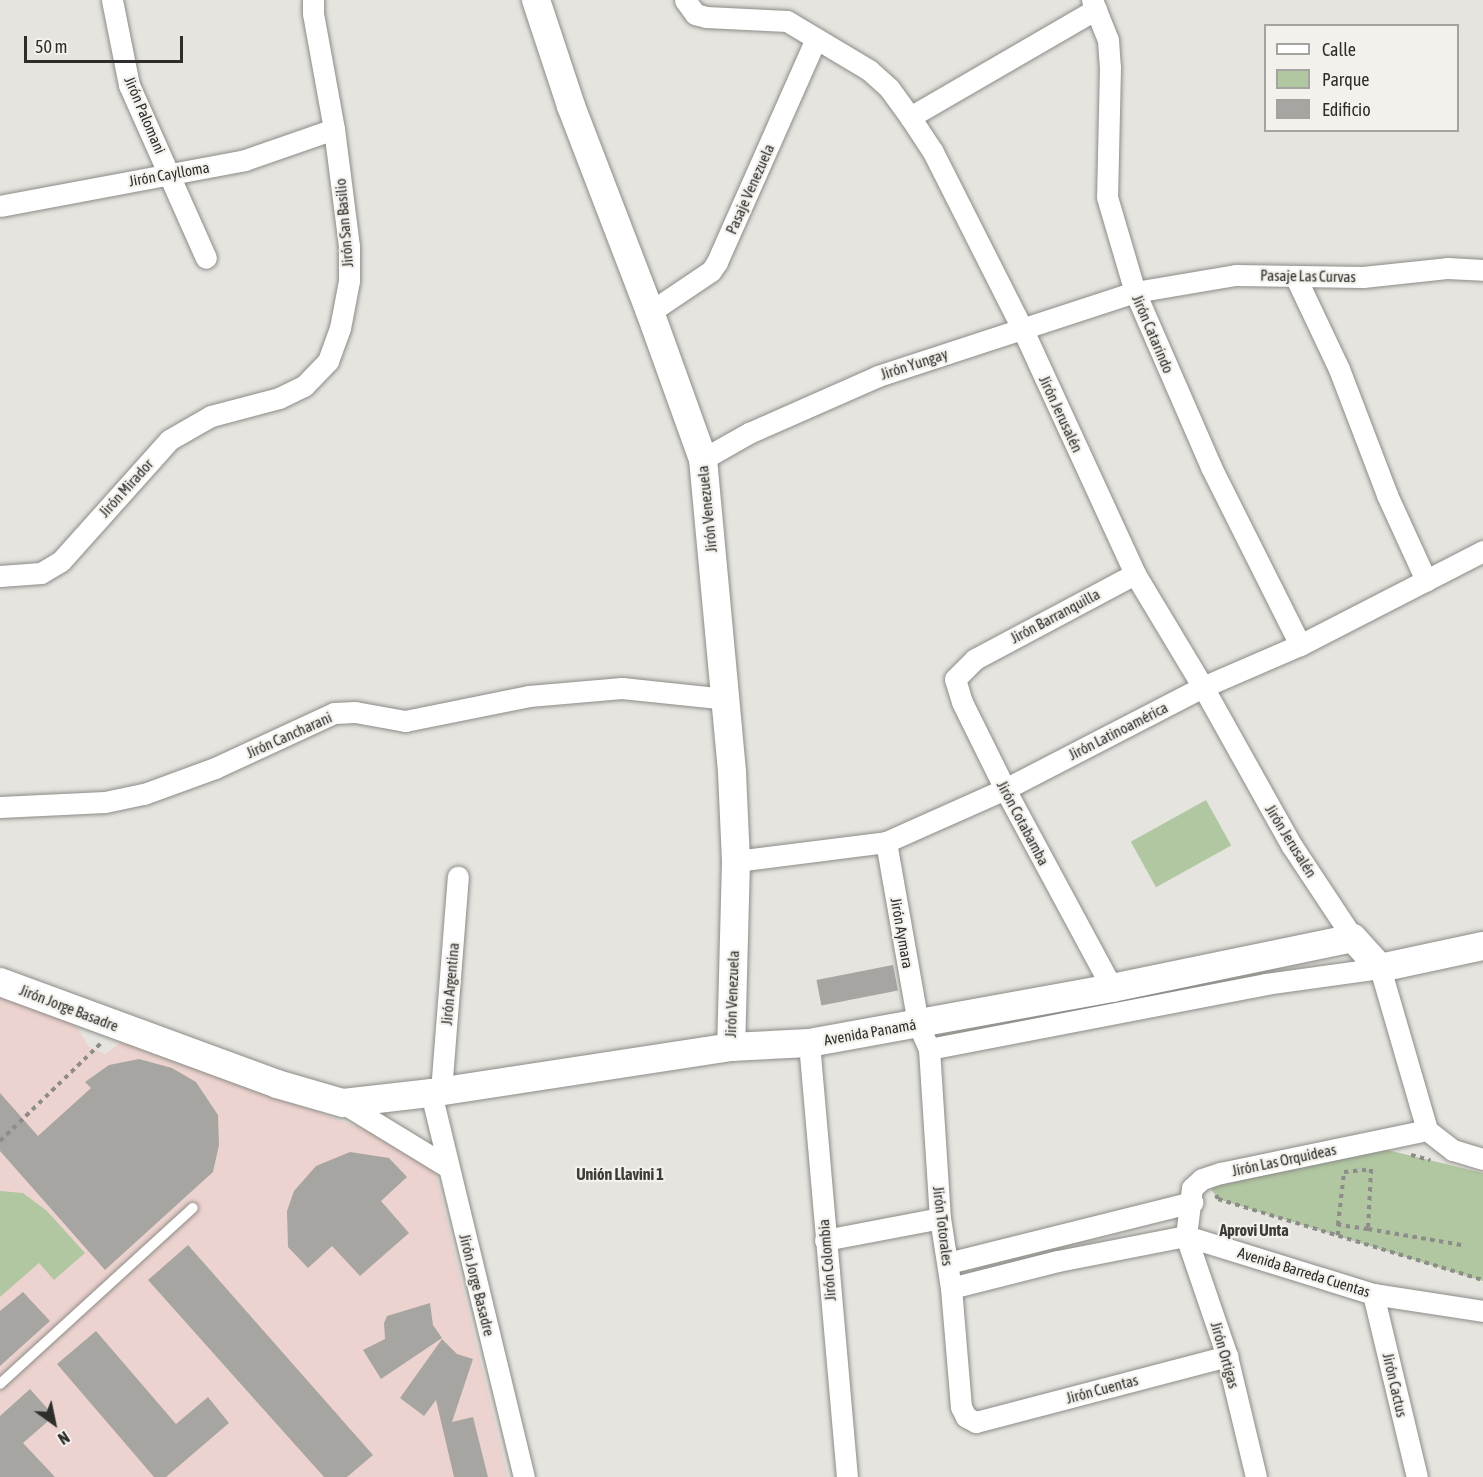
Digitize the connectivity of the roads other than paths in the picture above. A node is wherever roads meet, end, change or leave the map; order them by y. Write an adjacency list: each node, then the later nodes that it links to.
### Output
1 (112, 0): 9 (street, Jirón Palomani)
2 (313, 0): 8 (street, Jirón San Basilio)
3 (536, 0): 15 (street, Jirón Venezuela)
4 (685, 0): 6 (street, Jirón Jerusalén)
5 (1094, 5): 7 (street); 14 (street, Jirón Catarindo)
6 (816, 39): 7 (street, Jirón Jerusalén); 15 (street, Pasaje Venezuela)
7 (910, 117): 16 (street, Jirón Jerusalén)
8 (334, 129): 9 (street, Jirón Caylloma); 17 (street, Jirón San Basilio)
9 (170, 173): 10 (street, Jirón Caylloma); 11 (street, Jirón Palomani)
10 (0, 206)
11 (206, 258)
12 (1483, 270): 13 (street, Pasaje Las Curvas)
13 (1296, 278): 14 (street, Pasaje Las Curvas); 22 (street)
14 (1135, 292): 16 (street, Jirón Yungay); 23 (street, Jirón Catarindo)
15 (650, 312): 18 (street, Jirón Venezuela)
16 (1022, 328): 18 (street, Jirón Yungay); 20 (street, Jirón Jerusalén)
17 (258, 403): 21 (street, Jirón Mirador)
18 (703, 459): 26 (street, Jirón Venezuela)
19 (1483, 551): 22 (street, Jirón Latinoamérica)
20 (1135, 574): 24 (street, Jirón Barranquilla); 25 (street, Jirón Jerusalén)
21 (0, 576)
22 (1426, 580): 23 (street, Jirón Latinoamérica)
23 (1300, 645): 25 (street, Jirón Latinoamérica)
24 (975, 658): 27 (street, Jirón Cotabamba)
25 (1203, 687): 27 (street, Jirón Latinoamérica); 32 (street, Jirón Jerusalén)
26 (726, 699): 28 (street, Jirón Cancharani); 30 (street, Jirón Venezuela)
27 (1005, 789): 29 (street, Jirón Latinoamérica); 36 (street, Jirón Cotabamba)
28 (0, 807)
29 (886, 842): 30 (street, Jirón Latinoamérica); 37 (street, Jirón Aymara)
30 (736, 861): 39 (street, Jirón Venezuela)
31 (458, 877): 40 (street, Jirón Argentina)
32 (1353, 938): 34 (street); 36 (street, Avenida Panamá)
33 (1483, 946): 34 (street, Avenida Panamá)
34 (1380, 968): 37 (street, Avenida Panamá); 42 (street)
35 (0, 982): 41 (street, Jirón Jorge Basadre)
36 (1112, 988): 37 (street, Avenida Panamá)
37 (923, 1036): 38 (street, Avenida Panamá); 47 (street, Jirón Totorales)
38 (810, 1042): 39 (street, Avenida Panamá); 49 (street, Jirón Colombia)
39 (731, 1047): 40 (street, Avenida Panamá)
40 (436, 1092): 41 (street, Avenida Panamá); 44 (street, Jirón Jorge Basadre)
41 (343, 1103): 44 (street)
42 (1426, 1130): 43 (street); 45 (street, Jirón Las Orquideas)
43 (1483, 1159)
44 (448, 1167): 57 (street, Jirón Jorge Basadre)
45 (1192, 1202): 48 (street, Jirón Las Orquideas); 50 (street)
46 (193, 1208): 55 (lane)
47 (940, 1218): 49 (street); 50 (street, Jirón Totorales)
48 (1186, 1236): 51 (street, Avenida Barreda Cuentas); 52 (street, Avenida Barreda Cuentas); 54 (street, Jirón Ortigas)
49 (825, 1240): 58 (street, Jirón Colombia)
50 (948, 1263): 51 (street, Jirón Totorales)
51 (951, 1288): 56 (street, Jirón Totorales)
52 (1373, 1294): 53 (street, Avenida Barreda Cuentas); 60 (street, Jirón Cactus)
53 (1483, 1311)
54 (1227, 1356): 56 (street, Jirón Cuentas); 59 (street, Jirón Ortigas)
55 (0, 1384)
56 (976, 1422)
57 (524, 1477)
58 (846, 1477)
59 (1256, 1477)
60 (1416, 1477)

